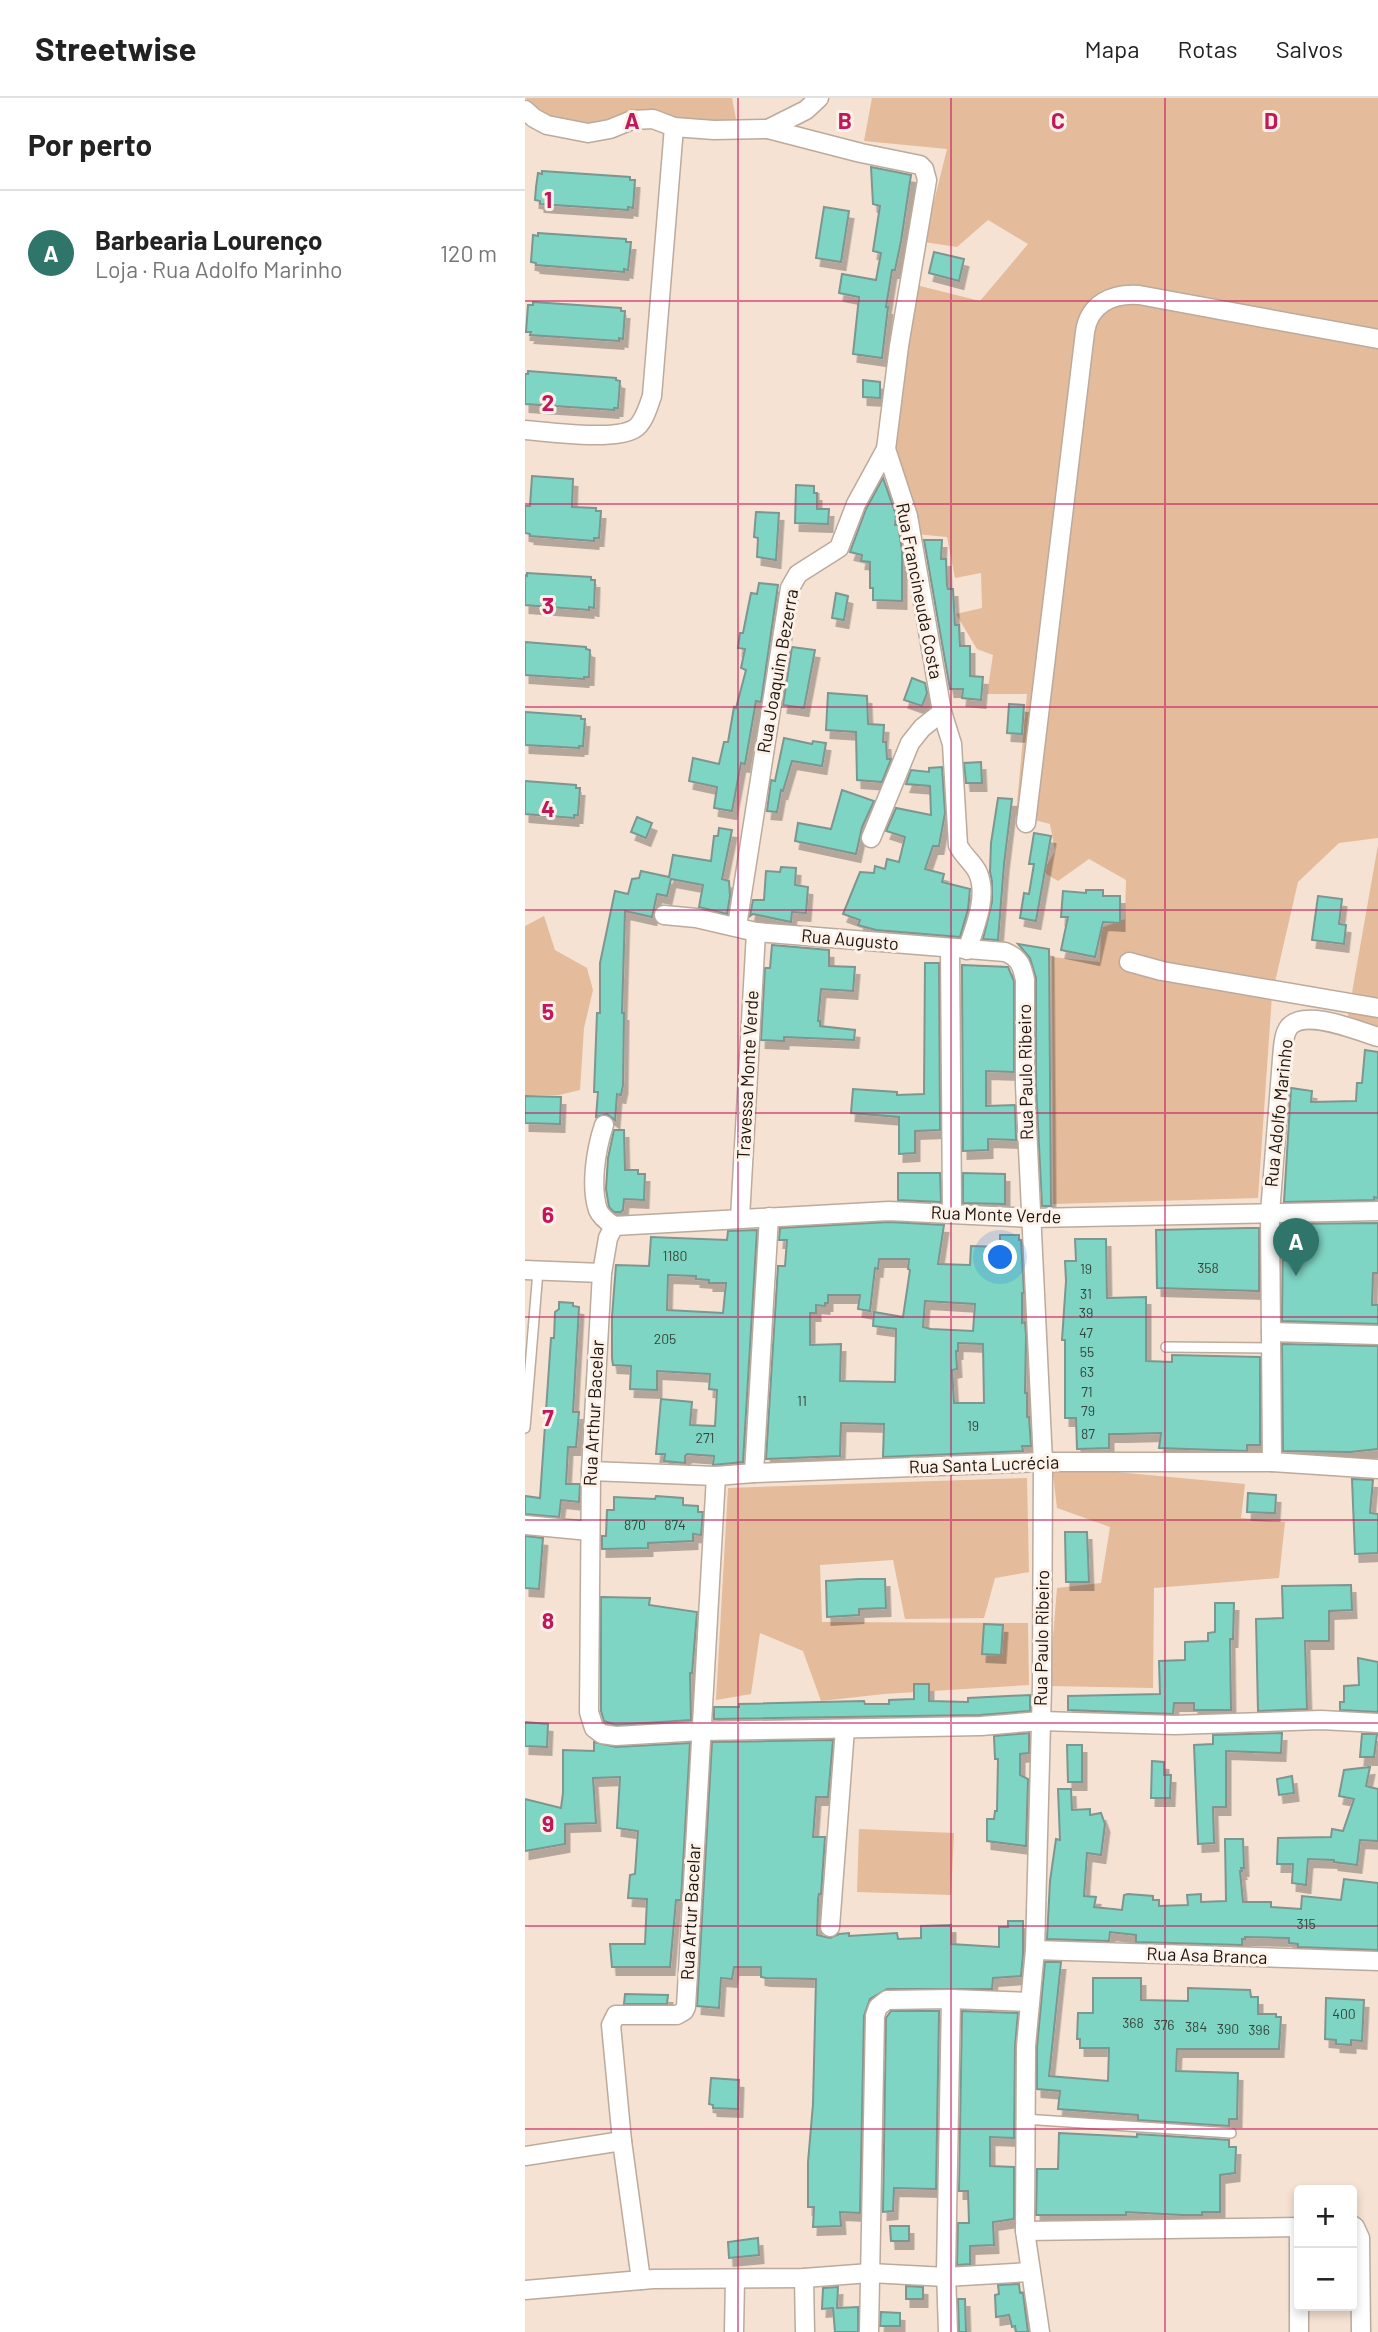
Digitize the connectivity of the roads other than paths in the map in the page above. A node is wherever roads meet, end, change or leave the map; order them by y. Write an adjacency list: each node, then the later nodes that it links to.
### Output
1 (819, 98): 4 (street)
2 (525, 110): 3 (street)
3 (674, 127): 4 (street); 6 (street)
4 (768, 129): 7 (street, Rua Francineuda Costa)
5 (1378, 339): 9 (street)
6 (525, 430)
7 (886, 449): 8 (street, Rua Francineuda Costa); 12 (street, Rua Joaquim Bezerra)
8 (942, 712): 10 (street); 14 (street, Rua Francineuda Costa)
9 (1026, 823)
10 (871, 838)
11 (664, 915): 12 (street, Rua Augusto)
12 (737, 926): 13 (street, Rua Augusto)
13 (756, 932): 14 (street, Rua Augusto); 26 (street, Travessa Monte Verde)
14 (959, 949): 15 (street, Rua Augusto); 23 (street, Rua Francineuda Costa)
15 (1005, 952): 27 (street, Rua Paulo Ribeiro)
16 (1129, 962): 17 (street)
17 (1337, 1000): 18 (street); 19 (street)
18 (1378, 1008)
19 (1331, 1023): 20 (street, Rua Adolfo Marinho); 24 (street, Rua Adolfo Marinho)
20 (1378, 1037)
21 (604, 1125): 28 (street)
22 (1378, 1211): 24 (street, Rua Monte Verde)
23 (952, 1213): 25 (street, Rua Monte Verde); 27 (street, Rua Monte Verde)
24 (1270, 1213): 27 (street, Rua Monte Verde); 32 (street, Rua Adolfo Marinho)
25 (769, 1217): 26 (street, Rua Monte Verde); 39 (street)
26 (740, 1218): 28 (street, Rua Monte Verde)
27 (1032, 1218): 35 (street, Rua Paulo Ribeiro)
28 (614, 1226): 30 (street, Rua Arthur Bacelar)
29 (531, 1270): 30 (street); 34 (lane)
30 (602, 1273): 38 (street, Rua Arthur Bacelar)
31 (1378, 1335): 32 (street)
32 (1271, 1340): 33 (lane); 36 (street, Rua Adolfo Marinho)
33 (1166, 1347)
34 (525, 1428)
35 (1043, 1462): 36 (street, Rua Santa Lucrécia); 39 (street, Rua Santa Lucrécia); 43 (street, Rua Paulo Ribeiro)
36 (1272, 1462): 37 (street, Rua Santa Lucrécia)
37 (1378, 1469)
38 (590, 1471): 40 (street, Rua Santa Lucrécia); 42 (street, Rua Arthur Bacelar)
39 (754, 1473): 40 (street, Rua Santa Lucrécia)
40 (716, 1476): 46 (street, Rua Artur Bacelar)
41 (525, 1525): 42 (street)
42 (590, 1531): 46 (street, Rua Arthur Bacelar)
43 (1041, 1721): 44 (street); 45 (street); 48 (street, Rua Paulo Ribeiro)
44 (1378, 1723)
45 (845, 1729): 46 (street); 47 (street)
46 (701, 1731): 54 (street, Rua Artur Bacelar)
47 (830, 1927)
48 (1035, 1950): 49 (street, Rua Asa Branca); 51 (street, Rua Paulo Ribeiro)
49 (1378, 1961)
50 (951, 1999): 51 (street); 61 (street); 62 (street)
51 (1030, 2003): 52 (street, Rua Paulo Ribeiro)
52 (1024, 2119): 53 (lane); 57 (street, Rua Paulo Ribeiro)
53 (1231, 2133)
54 (621, 2141): 55 (street); 65 (street, Rua Artur Bacelar)
55 (525, 2156)
56 (1294, 2227): 57 (street)
57 (1025, 2231): 60 (street, Rua Paulo Ribeiro)
58 (1357, 2231): 73 (street)
59 (1299, 2248): 72 (street)
60 (1030, 2272): 62 (street); 71 (street, Rua Paulo Ribeiro)
61 (870, 2273): 62 (street); 63 (street); 69 (street)
62 (946, 2277): 70 (street)
63 (804, 2278): 64 (street); 68 (street)
64 (735, 2279): 65 (street); 67 (street)
65 (641, 2280): 66 (street)
66 (525, 2290)
67 (734, 2332)
68 (805, 2332)
69 (869, 2332)
70 (948, 2332)
71 (1040, 2332)
72 (1299, 2332)
73 (1361, 2332)

